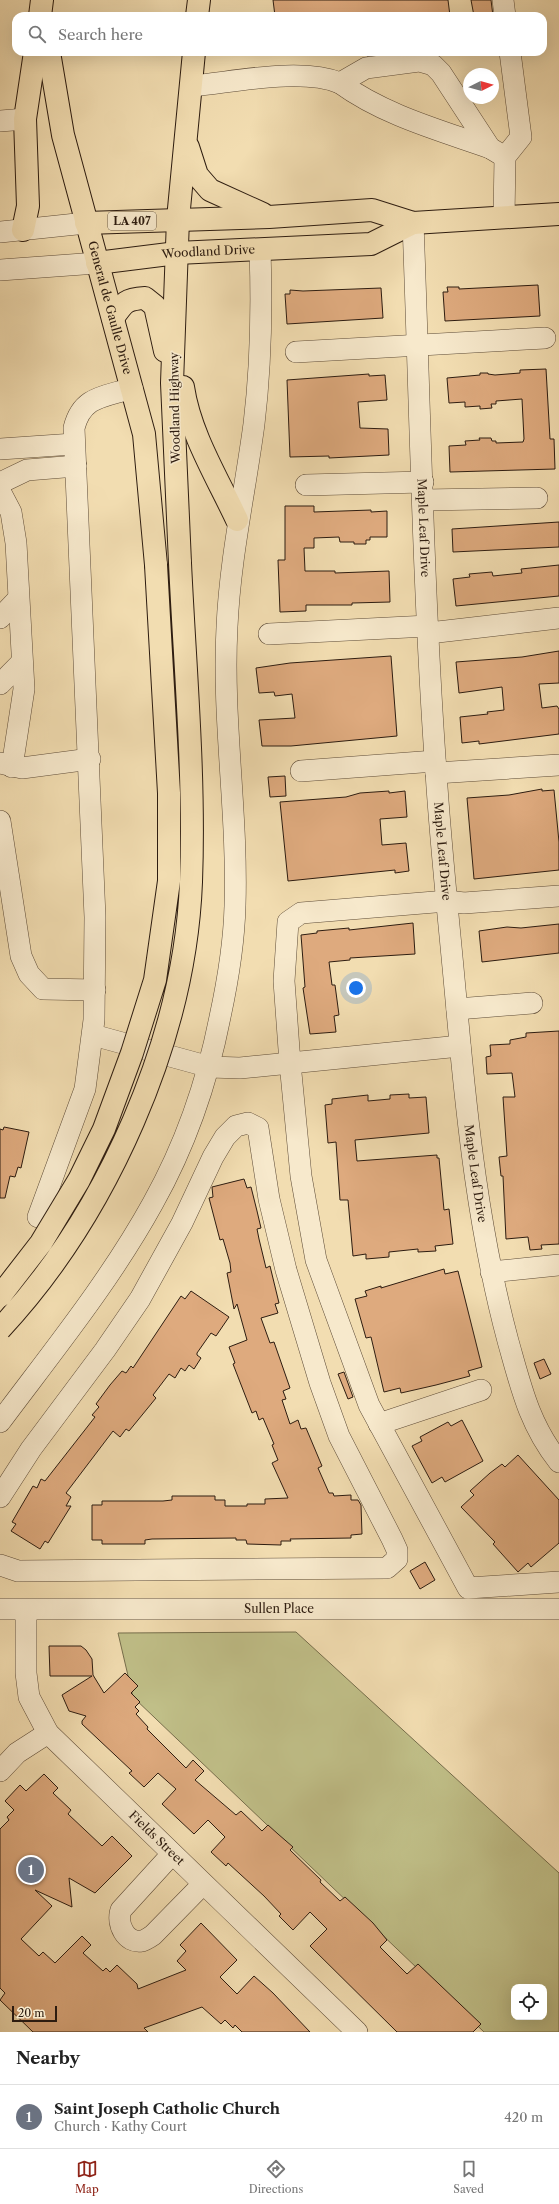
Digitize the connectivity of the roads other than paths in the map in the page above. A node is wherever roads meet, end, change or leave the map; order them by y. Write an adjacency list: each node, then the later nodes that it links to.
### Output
1 (42, 0): 4 (main road); 5 (main road)
2 (199, 0): 6 (main road)
3 (503, 0): 7 (street)
4 (40, 12)
5 (44, 12)
6 (198, 12)
7 (504, 12)
8 (34, 56): 14 (main road)
9 (49, 56): 22 (main road, General de Gaulle Drive)
10 (194, 56): 13 (main road)
11 (510, 56): 17 (street)
12 (340, 83): 13 (street); 17 (street); 17 (street)
13 (191, 86): 16 (main road)
14 (25, 119): 15 (street); 24 (main road)
15 (0, 121)
16 (185, 138): 19 (main road); 21 (main road)
17 (497, 152): 20 (street)
18 (559, 214): 20 (main road, Woodland Drive / LA 407)
19 (270, 217): 21 (main road, Woodland Drive / LA 407); 23 (main road, Woodland Drive / LA 407)
20 (504, 217): 23 (main road, Woodland Drive / LA 407)
21 (178, 219): 22 (main road, Woodland Drive / LA 407); 27 (main road)
22 (86, 223): 24 (street, Woodland Drive); 28 (main road, General de Gaulle Drive)
23 (413, 223): 26 (main road, Woodland Drive / LA 407); 33 (street, Maple Leaf Drive)
24 (23, 230): 25 (street, Woodland Drive)
25 (0, 232)
26 (260, 250): 27 (main road, Woodland Drive / LA 407); 45 (street)
27 (177, 253): 28 (main road, Woodland Drive); 31 (main road, Woodland Highway)
28 (97, 262): 29 (street, Woodland Drive); 30 (main road, General de Gaulle Drive)
29 (0, 270)
30 (113, 318): 35 (main road); 36 (main road, General de Gaulle Drive)
31 (174, 334): 35 (main road, Woodland Highway); 45 (main road)
32 (545, 338): 33 (street)
33 (418, 346): 34 (street); 43 (street, Maple Leaf Drive)
34 (296, 352)
35 (172, 383): 72 (main road, Woodland Highway, bridge)
36 (132, 388): 37 (street); 71 (main road, General de Gaulle Drive, bridge)
37 (74, 444): 38 (street); 39 (street)
38 (0, 449)
39 (76, 466): 40 (street); 53 (street)
40 (0, 483)
41 (306, 485): 43 (street)
42 (0, 491): 46 (street)
43 (423, 491): 44 (street); 49 (street, Maple Leaf Drive)
44 (537, 498)
45 (237, 520): 67 (street)
46 (18, 599): 47 (street); 51 (street)
47 (0, 618)
48 (559, 618): 49 (street)
49 (428, 630): 50 (street); 56 (street, Maple Leaf Drive)
50 (269, 634)
51 (22, 662): 52 (street); 54 (street)
52 (0, 684)
53 (90, 759): 54 (street); 61 (street)
54 (6, 765)
55 (559, 765): 56 (street)
56 (435, 767): 57 (street); 60 (street, Maple Leaf Drive)
57 (301, 771)
58 (0, 821): 61 (street)
59 (559, 896): 60 (street)
60 (447, 902): 63 (street, Maple Leaf Drive); 66 (street)
61 (94, 990): 64 (street)
62 (532, 1003): 63 (street)
63 (457, 1008): 65 (street, Maple Leaf Drive)
64 (93, 1035): 67 (street); 68 (street)
65 (460, 1046): 66 (street); 70 (street, Maple Leaf Drive)
66 (290, 1063): 67 (street); 75 (street)
67 (210, 1067): 74 (street)
68 (38, 1216)
69 (559, 1265): 70 (street)
70 (491, 1272): 76 (street, Maple Leaf Drive)
71 (0, 1296)
72 (0, 1329)
73 (480, 1390): 75 (street)
74 (0, 1422)
75 (379, 1424): 79 (street)
76 (559, 1462)
77 (0, 1497): 78 (street)
78 (0, 1565)
79 (559, 1582)
80 (0, 1609): 82 (street, Sullen Place)
81 (559, 1609): 82 (street, Sullen Place)
82 (26, 1610): 83 (street, Fields Street)
83 (48, 1733): 84 (street); 85 (street, Fields Street)
84 (0, 1771)
85 (172, 1854): 86 (street, Fields Street); 86 (street)
86 (203, 1884): 87 (street, Fields Street)
87 (357, 2032)

